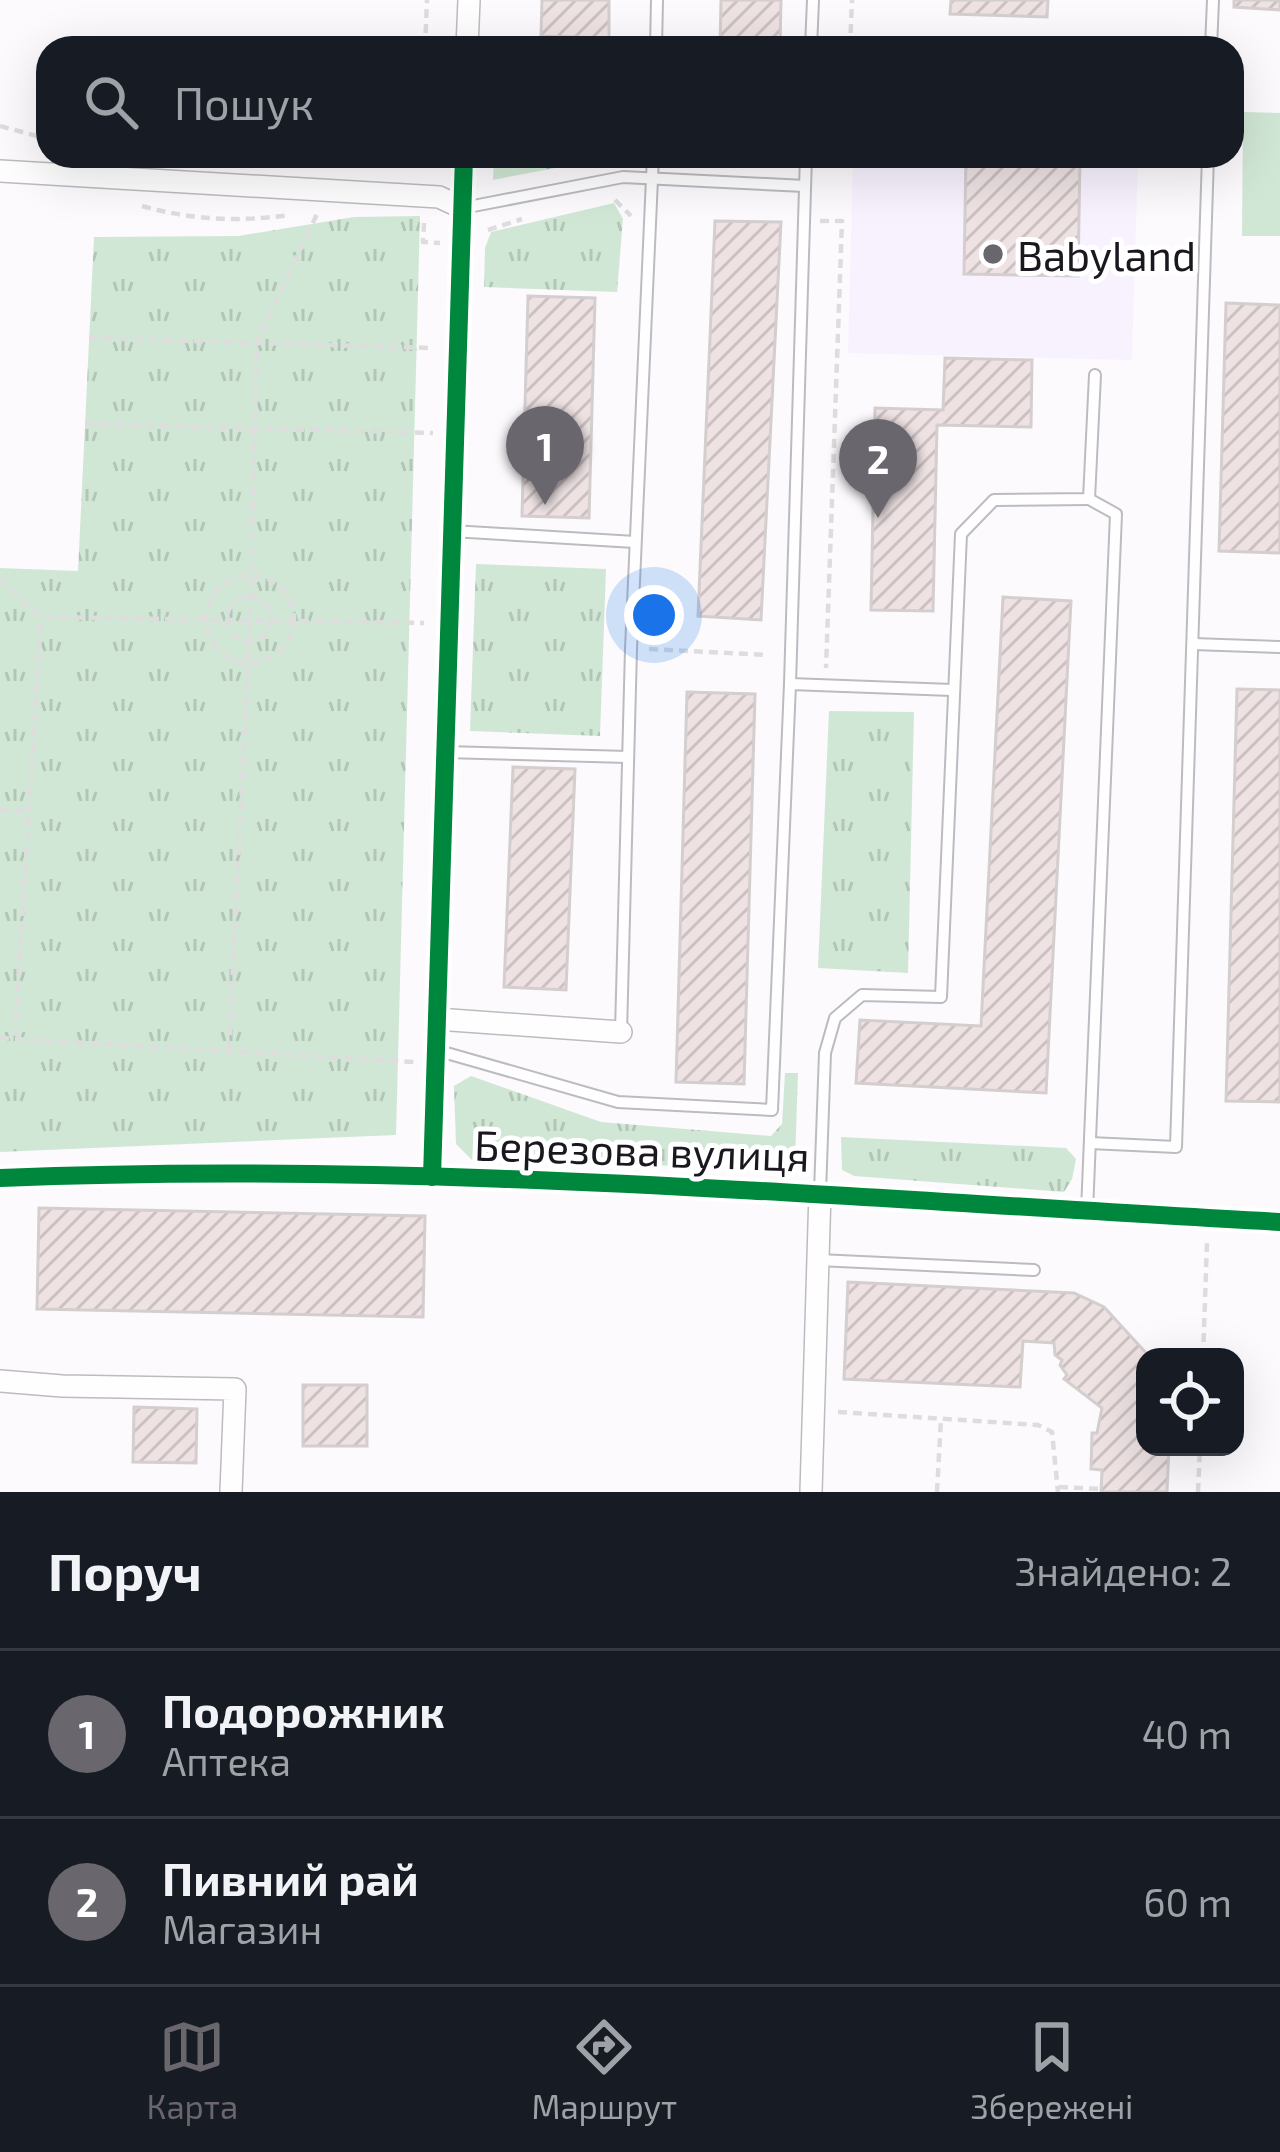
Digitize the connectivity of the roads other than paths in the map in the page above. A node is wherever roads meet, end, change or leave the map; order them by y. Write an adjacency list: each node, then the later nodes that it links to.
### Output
1 (469, 0): 5 (street)
2 (658, 0): 6 (lane)
3 (813, 0): 7 (lane)
4 (1213, 0): 8 (lane)
5 (468, 36)
6 (656, 36)
7 (812, 36)
8 (1212, 36)
9 (464, 168): 16 (street)
10 (652, 168): 14 (lane)
11 (806, 168): 15 (lane)
12 (1208, 168): 21 (lane)
13 (0, 171): 16 (street)
14 (652, 178): 15 (lane); 16 (lane); 20 (lane)
15 (805, 186): 23 (lane)
16 (463, 208): 19 (street)
17 (1095, 375): 18 (lane)
18 (1089, 499): 24 (lane); 30 (lane)
19 (452, 531): 20 (lane); 25 (street)
20 (635, 542): 26 (lane)
21 (1193, 644): 22 (lane); 30 (lane)
22 (1280, 647)
23 (790, 684): 24 (lane); 29 (lane)
24 (952, 690): 33 (lane)
25 (444, 752): 26 (lane); 27 (street)
26 (628, 758): 28 (lane)
27 (437, 1019): 28 (street); 29 (street)
28 (621, 1032)
29 (435, 1057): 31 (street)
30 (1090, 1142): 34 (lane)
31 (432, 1177): 32 (street, Березова вулиця); 33 (street, Березова вулиця)
32 (0, 1178)
33 (820, 1192): 34 (street, Березова вулиця); 36 (street)
34 (1087, 1210): 35 (street, Березова вулиця)
35 (1280, 1222)
36 (818, 1260): 37 (lane); 40 (street)
37 (1034, 1270)
38 (0, 1381): 39 (street)
39 (231, 1492)
40 (811, 1492)

